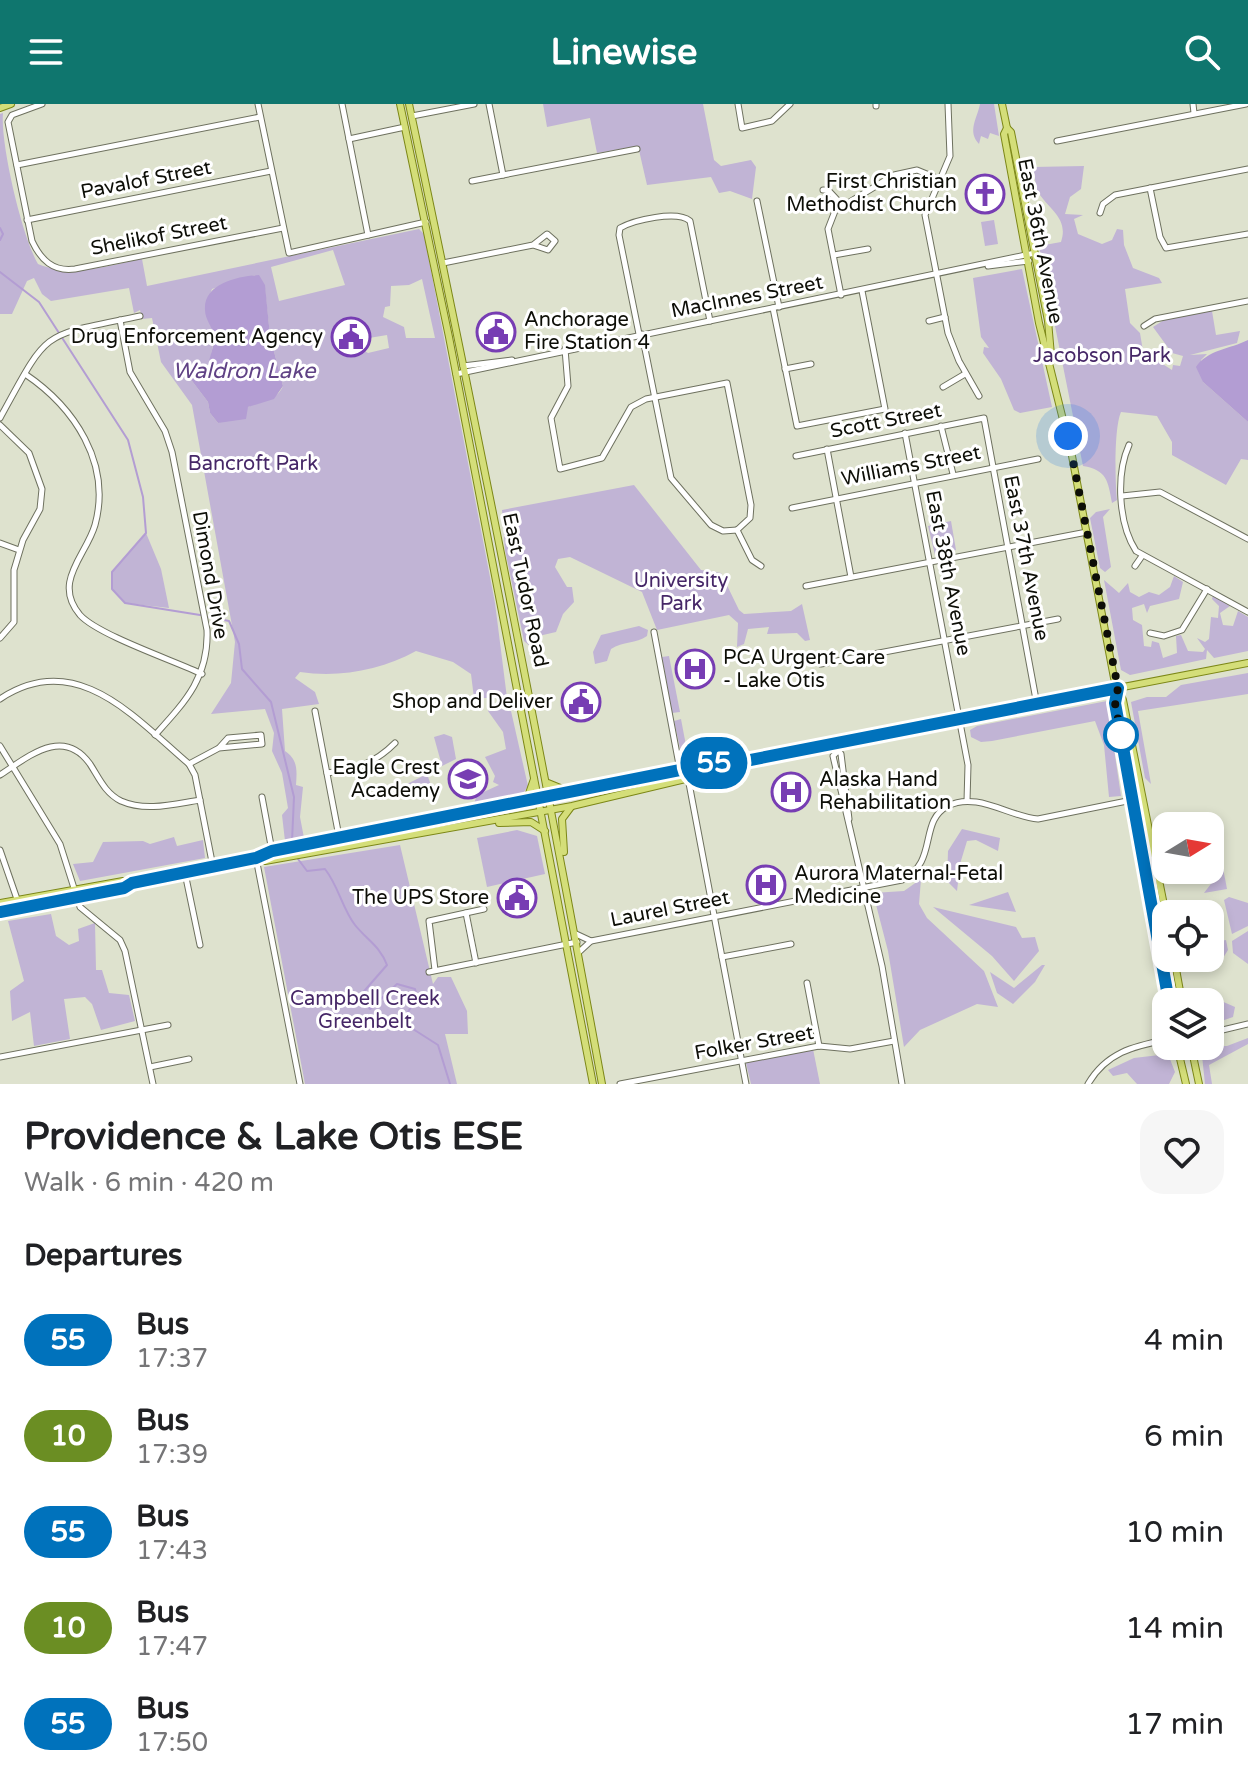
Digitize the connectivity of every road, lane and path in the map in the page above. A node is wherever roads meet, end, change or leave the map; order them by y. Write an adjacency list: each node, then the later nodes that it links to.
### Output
1 (11, 104): 15 (main road)
2 (42, 104): 26 (street)
3 (258, 104): 20 (street)
4 (342, 104): 23 (street)
5 (400, 104): 21 (main road, East Tudor Road)
6 (409, 104): 18 (main road, East Tudor Road)
7 (474, 104): 18 (street)
8 (489, 104): 29 (street)
9 (738, 104): 16 (street)
10 (790, 104): 16 (street)
11 (948, 104): 30 (street)
12 (1002, 104): 22 (main road, East 36th Avenue)
13 (1193, 104): 17 (street)
14 (1246, 104): 17 (street)
15 (0, 108)
16 (785, 111): 19 (street)
17 (1194, 113): 24 (street)
18 (412, 116): 38 (main road, East Tudor Road)
19 (793, 116)
20 (260, 117): 26 (street); 28 (street)
21 (405, 127): 23 (street); 39 (main road, East Tudor Road)
22 (1007, 128): 46 (main road, East 36th Avenue); 47 (main road, East 36th Avenue)
23 (349, 139): 42 (street)
24 (1057, 141)
25 (637, 149): 29 (street)
26 (17, 165): 37 (street)
27 (1248, 169): 32 (street)
28 (271, 171): 37 (street, Pavalof Street); 40 (street)
29 (503, 175): 31 (street)
30 (939, 179): 35 (street); 49 (street)
31 (472, 181)
32 (1150, 188): 36 (street); 41 (street)
33 (823, 190): 35 (street)
34 (757, 201): 53 (street)
35 (841, 204): 45 (street)
36 (1100, 213)
37 (27, 220): 40 (street, Shelikof Street)
38 (435, 220): 39 (street); 48 (main road, East Tudor Road)
39 (426, 222): 42 (street); 65 (main road, East Tudor Road)
40 (283, 228): 42 (street)
41 (1248, 234)
42 (368, 235)
43 (533, 245): 48 (street)
44 (868, 249): 45 (street)
45 (833, 255): 51 (street)
46 (1036, 256): 47 (street, MacInnes Street); 62 (main road, East 36th Avenue)
47 (1026, 258): 49 (street, MacInnes Street); 62 (main road, East 36th Avenue)
48 (443, 263): 65 (main road, East Tudor Road)
49 (937, 276): 50 (street, MacInnes Street); 55 (street)
50 (862, 291): 51 (street, MacInnes Street); 64 (street)
51 (841, 295): 53 (street, MacInnes Street)
52 (1248, 301): 59 (street)
53 (776, 308): 57 (street, MacInnes Street); 64 (street)
54 (140, 316): 56 (street)
55 (945, 317): 58 (street); 67 (street)
56 (120, 320): 66 (street); 110 (street, Dimond Drive)
57 (710, 321): 60 (street, MacInnes Street); 60 (street)
58 (929, 321)
59 (1144, 326)
60 (640, 334): 61 (street, MacInnes Street); 70 (street)
61 (565, 349): 65 (street, MacInnes Street); 70 (street)
62 (1051, 359): 89 (main road, East 36th Avenue)
63 (811, 364): 64 (street)
64 (785, 369)
65 (460, 370): 126 (main road, East Tudor Road); 130 (main road, East Tudor Road)
66 (25, 374): 71 (street); 86 (street)
67 (965, 374): 68 (street); 69 (street)
68 (943, 387)
69 (979, 396)
70 (654, 398): 88 (street); 88 (street)
71 (0, 418)
72 (984, 418): 74 (street, Scott Street); 80 (street, East 37th Avenue)
73 (0, 425): 93 (street)
74 (941, 426): 75 (street, Scott Street); 81 (street)
75 (905, 433): 77 (street, Scott Street); 82 (street, East 38th Avenue)
76 (1129, 445): 83 (street)
77 (827, 449): 78 (street, Scott Street); 84 (street)
78 (796, 456)
79 (1038, 459): 80 (street, Williams Street)
80 (992, 467): 81 (street, Williams Street); 92 (street, East 37th Avenue)
81 (953, 474): 82 (street, Williams Street)
82 (914, 481): 84 (street, Williams Street); 95 (street, East 38th Avenue)
83 (1122, 496): 90 (street); 94 (street)
84 (836, 497): 85 (street, Williams Street); 98 (street)
85 (792, 508)
86 (96, 518): 87 (street); 110 (street)
87 (104, 520)
88 (737, 530): 96 (street)
89 (1087, 532): 92 (street); 111 (main road, East 36th Avenue)
90 (1248, 539)
91 (0, 543): 93 (street)
92 (1007, 547): 95 (street); 103 (street, East 37th Avenue)
93 (19, 550): 106 (street)
94 (1142, 556): 97 (street); 100 (street)
95 (929, 562): 98 (street); 107 (street, East 38th Avenue)
96 (761, 566)
97 (1135, 566)
98 (851, 577): 99 (street)
99 (806, 586)
100 (1207, 589): 101 (street); 105 (street)
101 (1248, 612)
102 (1058, 619): 103 (street)
103 (1022, 626): 107 (street); 113 (street, East 37th Avenue)
104 (654, 632): 125 (street)
105 (1150, 633)
106 (0, 638)
107 (944, 640): 109 (street); 115 (street, East 38th Avenue)
108 (1248, 663): 111 (main road)
109 (821, 664)
110 (202, 674): 116 (street, Dimond Drive)
111 (1118, 688): 113 (main road); 137 (main road); 144 (main road)
112 (0, 699): 116 (street)
113 (1037, 705): 115 (main road)
114 (315, 711): 127 (street)
115 (959, 720): 120 (main road); 138 (street, East 38th Avenue)
116 (155, 735): 122 (street)
117 (395, 743): 127 (street)
118 (0, 746): 124 (street)
119 (219, 748): 119 (street); 122 (street)
120 (835, 749): 123 (main road); 155 (street)
121 (720, 762): 123 (main road); 125 (main road); 129 (main road)
122 (189, 764): 135 (street)
123 (730, 764): 129 (main road)
124 (13, 767): 128 (street); 135 (street); 156 (street)
125 (680, 770): 131 (main road); 132 (main road)
126 (534, 772): 136 (main road, East Tudor Road); 139 (main road)
127 (327, 773): 146 (street)
128 (0, 775)
129 (688, 778): 131 (main road); 166 (street)
130 (548, 783): 132 (main road); 134 (main road, East Tudor Road)
131 (655, 786): 140 (main road)
132 (577, 793): 134 (main road)
133 (262, 797): 149 (street)
134 (551, 798): 136 (main road); 141 (main road, East Tudor Road)
135 (200, 800): 152 (street)
136 (539, 800): 139 (main road); 142 (main road, East Tudor Road)
137 (1132, 800): 138 (street); 144 (main road); 158 (main road)
138 (967, 801): 155 (street, Laurel Street)
139 (523, 804): 146 (main road)
140 (572, 806): 141 (main road); 151 (main road)
141 (553, 809): 142 (main road); 151 (main road, East Tudor Road)
142 (542, 812): 143 (main road); 145 (main road, East Tudor Road)
143 (492, 821): 145 (main road); 147 (main road)
144 (1148, 822): 157 (main road)
145 (546, 831): 170 (main road, East Tudor Road)
146 (340, 838): 147 (street); 149 (main road)
147 (341, 847): 150 (main road)
148 (0, 850): 160 (street)
149 (272, 851): 150 (main road)
150 (256, 858): 152 (main road); 196 (street)
151 (563, 863): 167 (main road, East Tudor Road)
152 (213, 867): 153 (main road)
153 (185, 873): 154 (main road); 172 (street)
154 (132, 883): 156 (main road); 159 (main road)
155 (864, 887): 166 (street, Laurel Street); 184 (street)
156 (74, 889): 159 (street); 160 (main road)
157 (1161, 890): 158 (main road); 161 (main road)
158 (1149, 892): 179 (main road)
159 (77, 898): 164 (main road); 182 (street)
160 (17, 899): 162 (main road)
161 (1163, 900)
162 (0, 903)
163 (484, 909): 165 (street)
164 (0, 912)
165 (466, 913): 177 (street); 177 (street)
166 (714, 917): 168 (street, Laurel Street); 176 (street)
167 (576, 934): 168 (street, Laurel Street); 169 (main road, East Tudor Road)
168 (591, 941): 174 (street, Laurel Street)
169 (577, 942): 170 (street); 174 (main road, East Tudor Road)
170 (567, 944): 173 (street); 175 (main road, East Tudor Road)
171 (791, 944): 176 (street)
172 (200, 945)
173 (552, 948): 175 (street); 177 (street)
174 (579, 952): 198 (main road, East Tudor Road)
175 (569, 957): 193 (main road, East Tudor Road)
176 (722, 957): 189 (street)
177 (476, 963)
178 (807, 983): 186 (street)
179 (1166, 988)
180 (1248, 1024): 183 (street)
181 (168, 1025): 182 (street)
182 (143, 1030): 187 (street); 192 (street)
183 (1224, 1030)
184 (894, 1041): 186 (street, Folker Street); 201 (street)
185 (1152, 1043): 202 (street)
186 (819, 1046): 189 (street, Folker Street)
187 (0, 1057)
188 (189, 1059): 192 (street)
189 (741, 1060): 194 (street, Folker Street); 200 (street)
190 (1180, 1060): 203 (main road)
191 (1194, 1060): 204 (main road)
192 (150, 1067): 195 (street)
193 (590, 1067): 197 (main road, East Tudor Road); 198 (main road)
194 (641, 1082): 199 (street, Folker Street)
195 (153, 1084)
196 (300, 1084)
197 (593, 1084)
198 (601, 1084)
199 (620, 1084)
200 (746, 1084)
201 (902, 1084)
202 (1088, 1084)
203 (1186, 1084)
204 (1199, 1084)

